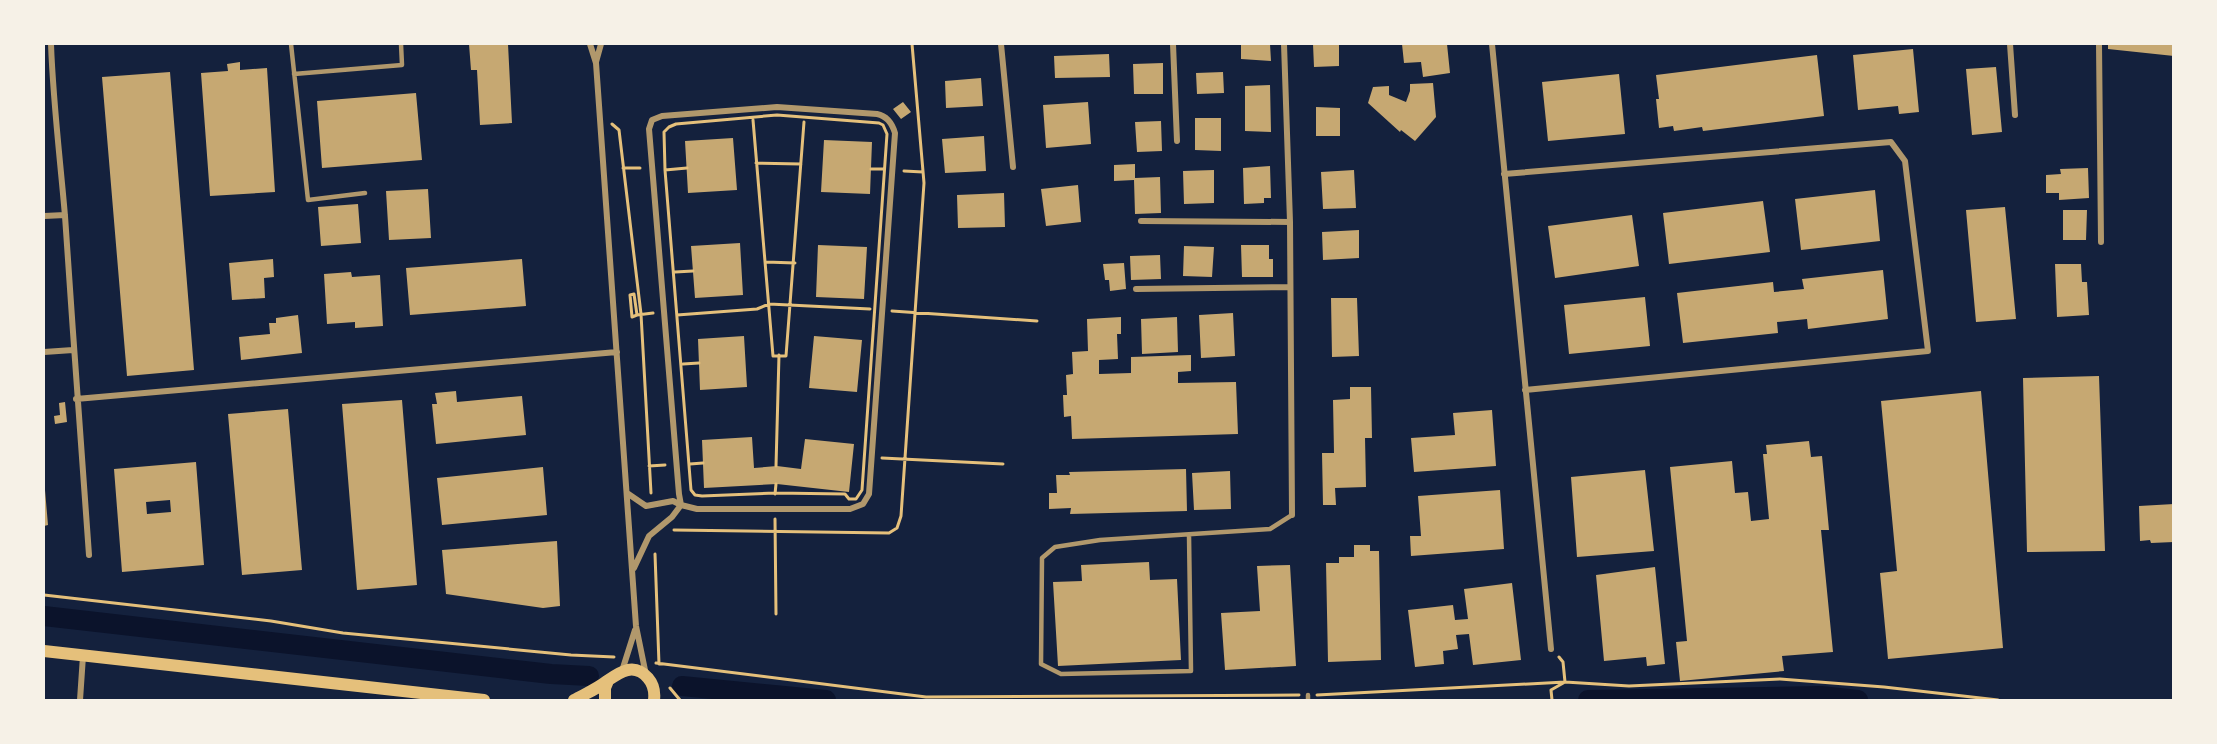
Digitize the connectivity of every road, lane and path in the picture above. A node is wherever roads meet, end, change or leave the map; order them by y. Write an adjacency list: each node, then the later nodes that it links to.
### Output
1 (51, 44): 31 (street)
2 (291, 44): 14 (lane)
3 (400, 44): 14 (lane)
4 (590, 44): 13 (street)
5 (601, 44): 13 (street)
6 (912, 44): 20 (path)
7 (1001, 44): 24 (street)
8 (1173, 44): 21 (street)
9 (1284, 44): 34 (street)
10 (1492, 44): 29 (street)
11 (2010, 44): 17 (street)
12 (2099, 44): 35 (street)
13 (596, 63): 16 (street)
14 (294, 74): 30 (lane)
15 (753, 109): 18 (path); 26 (street); 45 (street)
16 (600, 114): 25 (path); 52 (street)
17 (2014, 115)
18 (753, 117): 19 (path); 22 (path); 28 (path)
19 (804, 117): 23 (path); 44 (path)
20 (919, 122)
21 (1178, 141)
22 (756, 163): 23 (path); 36 (path)
23 (801, 164): 37 (path)
24 (1013, 166)
25 (622, 168): 26 (path); 47 (path)
26 (651, 168): 28 (path); 46 (street)
27 (687, 168): 28 (path)
28 (665, 170): 39 (path)
29 (1504, 174): 56 (street); 56 (street)
30 (365, 193)
31 (65, 215): 32 (street); 50 (street)
32 (44, 216)
33 (1141, 221): 34 (street)
34 (1290, 222): 40 (street)
35 (2101, 242)
36 (766, 262): 37 (path); 42 (path)
37 (795, 263): 43 (path)
38 (693, 271): 39 (path)
39 (675, 272): 48 (path)
40 (1290, 287): 41 (street); 68 (street)
41 (1136, 289)
42 (769, 304): 43 (path); 48 (path); 53 (path)
43 (790, 305): 44 (path); 53 (path)
44 (874, 310): 45 (path); 58 (path)
45 (883, 310): 49 (path); 59 (street)
46 (663, 312): 47 (path); 48 (path); 65 (street)
47 (639, 314): 47 (path); 66 (path)
48 (678, 315): 55 (path)
49 (1037, 321)
50 (73, 350): 51 (street); 57 (street)
51 (44, 352)
52 (617, 352): 57 (street); 63 (street)
53 (779, 356): 61 (path)
54 (699, 363): 55 (path)
55 (683, 364): 64 (path)
56 (1525, 390): 76 (street)
57 (76, 399): 71 (street)
58 (864, 457): 59 (path); 64 (path)
59 (873, 457): 60 (path); 67 (street)
60 (1003, 464)
61 (776, 466)
62 (776, 484): 64 (path)
63 (627, 493): 66 (street); 72 (street)
64 (775, 493): 67 (path)
65 (681, 505): 66 (street); 67 (street); 69 (street)
66 (651, 506)
67 (775, 510): 74 (path)
68 (1292, 515): 70 (lane)
69 (654, 530): 72 (street); 81 (path)
70 (1188, 535): 70 (lane)
71 (89, 555)
72 (632, 571): 75 (street)
73 (44, 595): 79 (path)
74 (776, 614)
75 (636, 626): 79 (street); 80 (street)
76 (1551, 649): 87 (path)
77 (44, 651): 78 (main road)
78 (83, 655): 90 (street); 91 (main road)
79 (627, 657): 82 (street)
80 (643, 662): 81 (path); 84 (street)
81 (659, 663): 83 (path); 89 (path)
82 (622, 671): 84 (main road); 85 (main road)
83 (659, 674)
84 (646, 676): 88 (main road)
85 (608, 681): 92 (main road); 93 (main road)
86 (666, 682): 94 (path)
87 (1565, 682): 89 (path); 95 (path); 96 (path)
88 (657, 698)
89 (1308, 698)
90 (80, 700)
91 (484, 700)
92 (574, 700)
93 (605, 700)
94 (680, 700)
95 (1552, 700)
96 (1998, 700)

